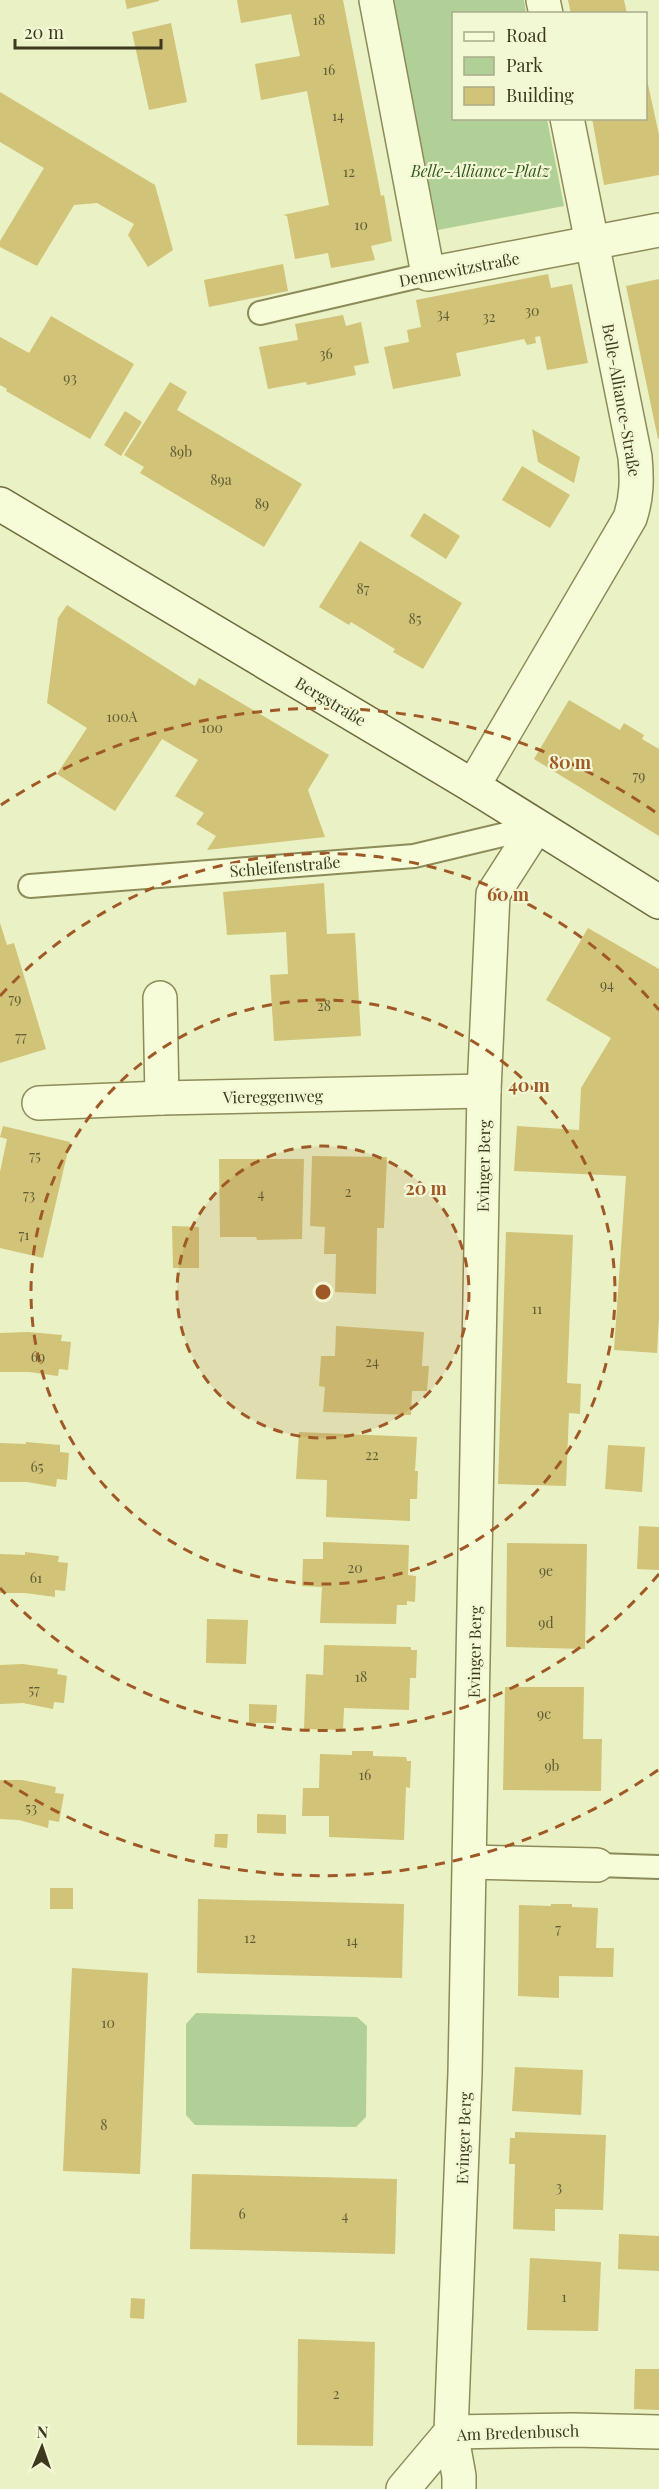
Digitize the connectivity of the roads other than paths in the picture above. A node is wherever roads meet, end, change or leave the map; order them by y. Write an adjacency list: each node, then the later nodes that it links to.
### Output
1 (376, 0): 5 (street)
2 (567, 120): 4 (street, Belle-Alliance-Straße)
3 (659, 230): 4 (street, Dennewitzstraße)
4 (592, 244): 5 (street, Dennewitzstraße); 8 (street, Belle-Alliance-Straße)
5 (428, 274): 6 (lane, Dennewitzstraße)
6 (260, 313)
7 (0, 504): 8 (street, Bergstraße)
8 (473, 786): 9 (street, Bergstraße)
9 (536, 827): 10 (lane, Schleifenstraße); 11 (street, Bergstraße); 13 (street, Evinger Berg)
10 (30, 886)
11 (659, 902)
12 (160, 998): 14 (street)
13 (484, 1091): 14 (street, Viereggenweg); 16 (street, Evinger Berg)
14 (162, 1098): 15 (street)
15 (39, 1103)
16 (470, 1862): 17 (street); 19 (street, Evinger Berg)
17 (597, 1865): 18 (lane)
18 (659, 1867)
19 (451, 2432): 20 (street, Am Bredenbusch); 21 (street, Am Bredenbusch); 22 (street, Evinger Berg)
20 (659, 2432)
21 (404, 2489)
22 (459, 2489)

